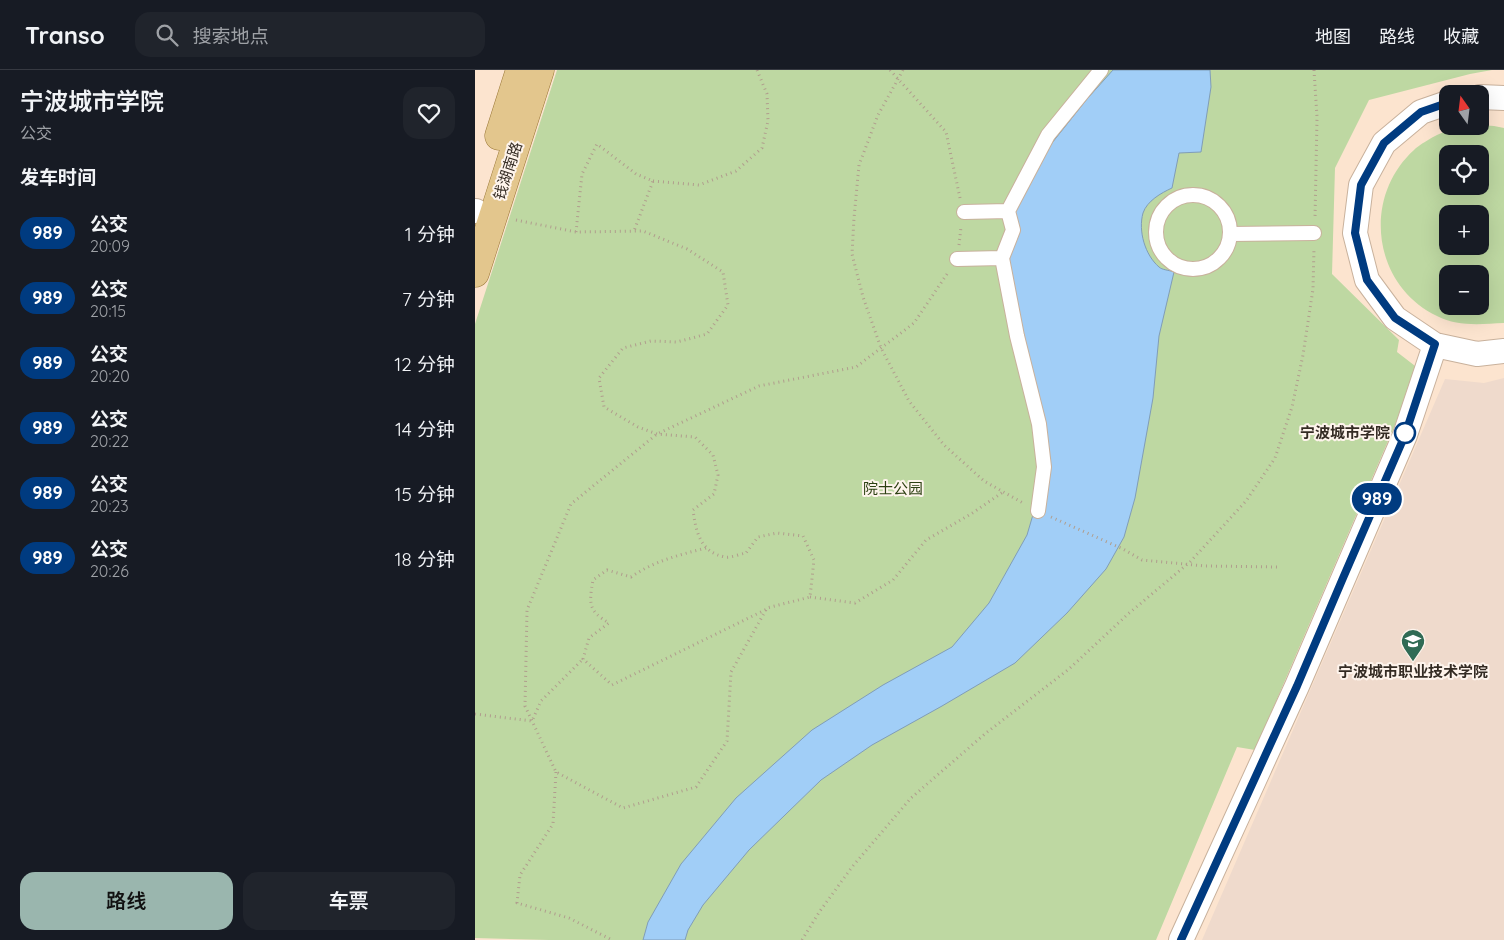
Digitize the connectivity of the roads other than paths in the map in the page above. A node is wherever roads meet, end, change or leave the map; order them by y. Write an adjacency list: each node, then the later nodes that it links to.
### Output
1 (519, 70): 9 (main road, 钱湖南路)
2 (540, 70): 9 (main road, 钱湖南路)
3 (1101, 70): 7 (street)
4 (1489, 97): 5 (street)
5 (1504, 98)
6 (1439, 106): 15 (street)
7 (1008, 211): 8 (street); 12 (street)
8 (963, 212)
9 (480, 213): 14 (main road, 钱湖南路)
10 (1314, 233): 11 (street)
11 (1231, 234): 11 (street)
12 (1002, 258): 13 (street); 17 (street)
13 (957, 259)
14 (475, 273)
15 (1435, 344): 16 (street); 18 (street)
16 (1504, 351)
17 (1043, 514)
18 (1181, 940)

